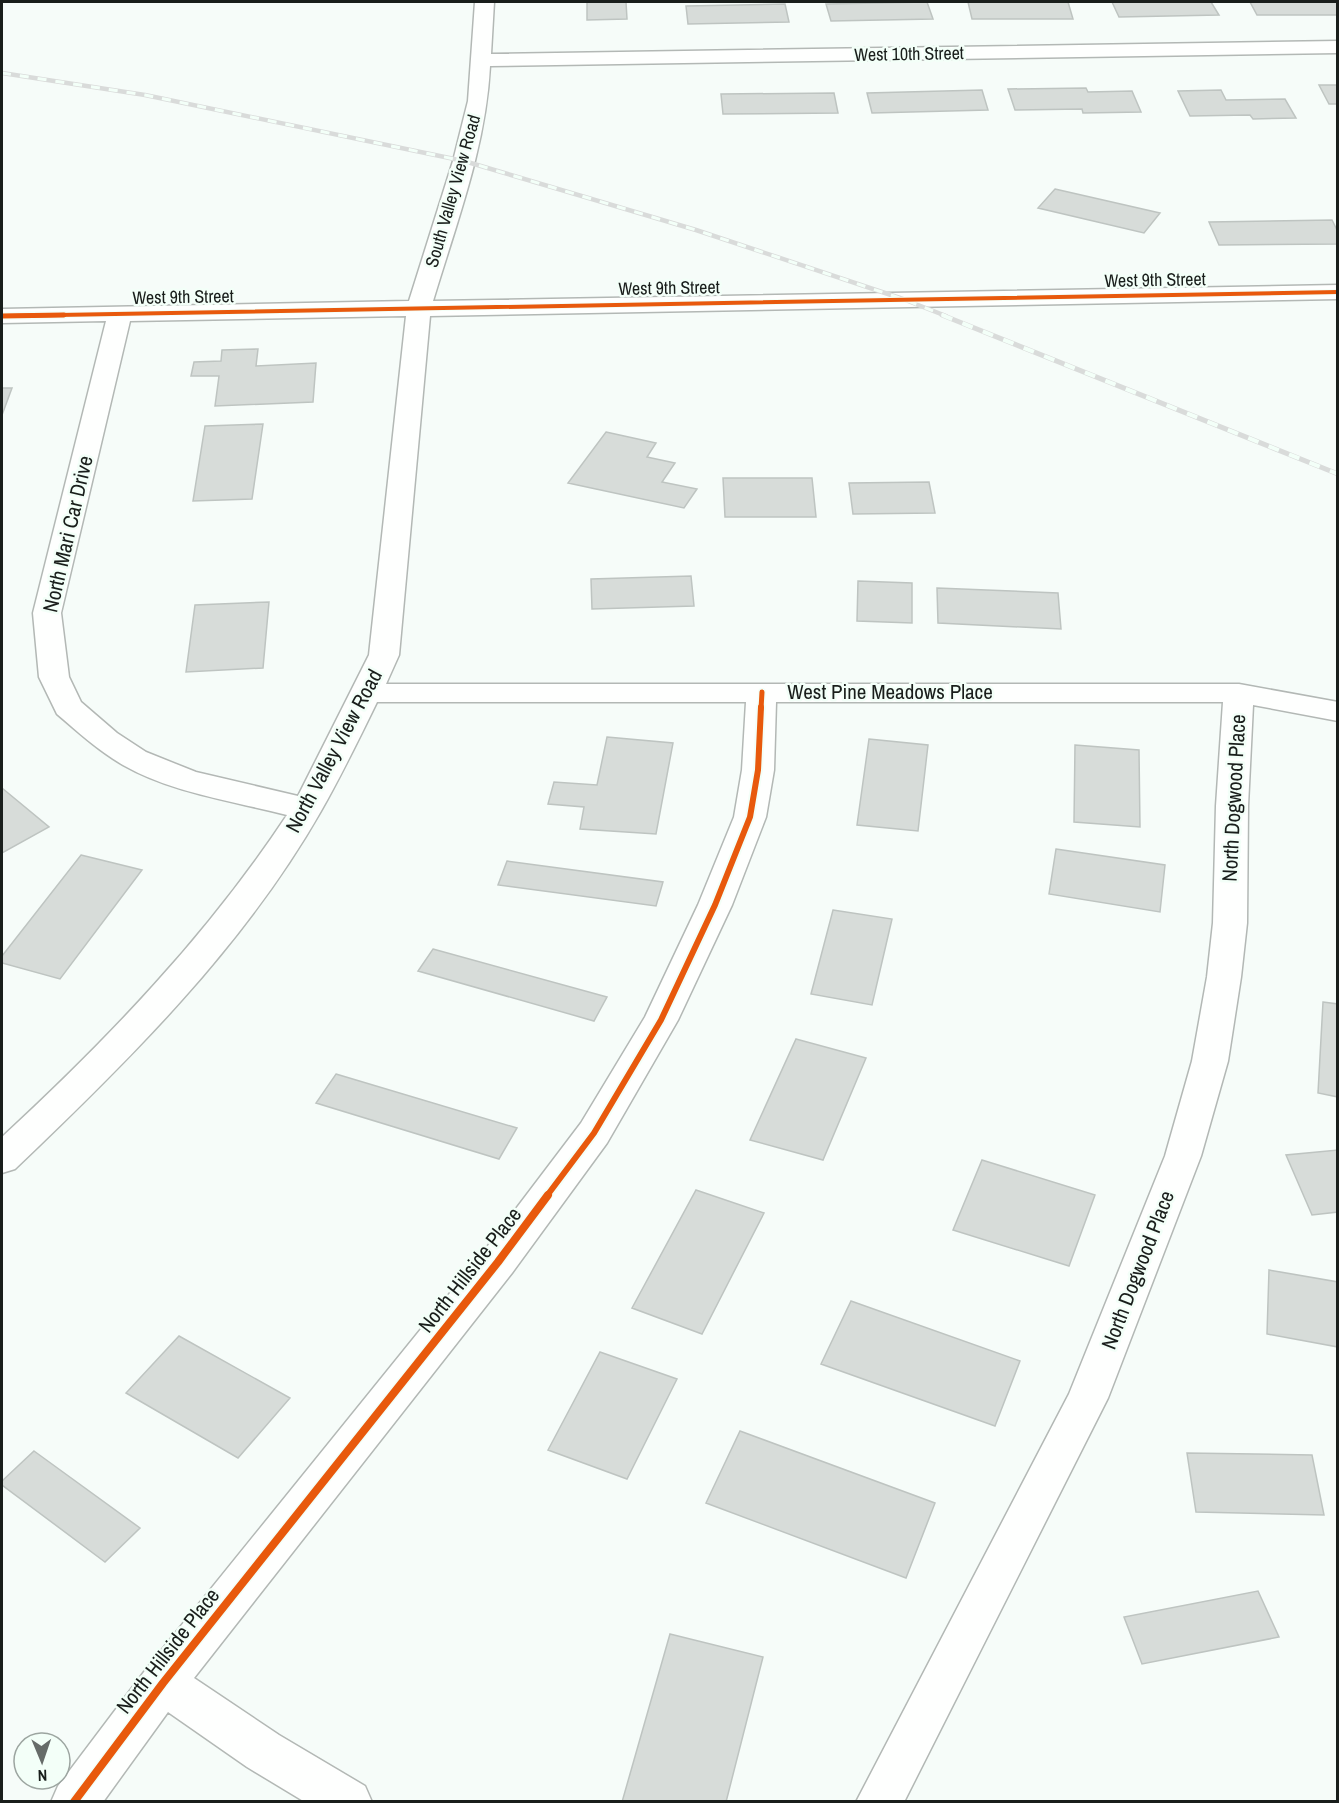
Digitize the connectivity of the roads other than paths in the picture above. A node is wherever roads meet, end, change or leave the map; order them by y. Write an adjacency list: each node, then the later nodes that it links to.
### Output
1 (484, 2): 3 (street, South Valley View Road)
2 (1338, 47): 3 (street, West 10th Street)
3 (482, 60): 5 (street, South Valley View Road)
4 (1338, 291): 5 (street, West 9th Street)
5 (419, 307): 6 (street, West 9th Street); 9 (street, North Valley View Road)
6 (120, 314): 7 (street, West 9th Street); 12 (street, North Mari Car Drive)
7 (2, 316)
8 (762, 692): 9 (street, West Pine Meadows Place); 10 (street, West Pine Meadows Place); 14 (street, North Hillside Place)
9 (368, 693): 12 (street, North Valley View Road)
10 (1239, 693): 11 (street, West Pine Meadows Place); 17 (street, North Dogwood Place)
11 (1338, 712)
12 (307, 809): 13 (street, North Valley View Road)
13 (2, 1159)
14 (163, 1683): 15 (street, North Hillside Place); 16 (street)
15 (74, 1802)
16 (349, 1802)
17 (879, 1802)

